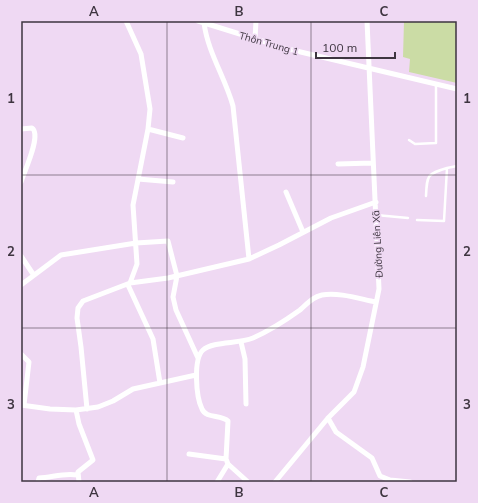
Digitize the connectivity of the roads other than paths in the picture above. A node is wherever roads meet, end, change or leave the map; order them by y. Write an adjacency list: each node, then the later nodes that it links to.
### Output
1 (126, 21): 11 (street)
2 (198, 21): 5 (street, Thôn Trung 1)
3 (256, 21): 6 (street)
4 (367, 21): 7 (street, Đường Liên Xã)
5 (204, 23): 6 (street, Thôn Trung 1); 30 (street)
6 (255, 39): 7 (street, Thôn Trung 1)
7 (369, 68): 8 (street, Thôn Trung 1); 14 (street, Đường Liên Xã)
8 (436, 84): 9 (street, Thôn Trung 1); 13 (lane)
9 (457, 89)
10 (21, 129): 19 (street)
11 (148, 129): 12 (street); 18 (street)
12 (183, 138)
13 (408, 140)
14 (372, 163): 15 (street); 23 (street, Đường Liên Xã)
15 (338, 164)
16 (457, 166): 17 (lane)
17 (447, 168): 22 (lane); 26 (lane)
18 (138, 179): 20 (street); 28 (street)
19 (21, 182)
20 (173, 182)
21 (286, 192): 27 (street)
22 (426, 196)
23 (376, 202): 24 (street, Đường Liên Xã); 27 (street)
24 (375, 215): 25 (lane); 35 (street, Đường Liên Xã)
25 (408, 218)
26 (417, 220)
27 (303, 232): 30 (street)
28 (136, 243): 31 (street); 32 (street); 33 (street)
29 (21, 256): 31 (street)
30 (249, 259): 32 (street)
31 (34, 274): 34 (street)
32 (176, 276): 33 (street); 38 (street)
33 (129, 284): 40 (street); 43 (street)
34 (21, 285)
35 (376, 302): 36 (street); 45 (street, Đường Liên Xã)
36 (241, 342): 38 (street); 41 (street)
37 (21, 354): 42 (street)
38 (198, 358): 39 (street)
39 (196, 375): 40 (street); 47 (street)
40 (160, 383): 43 (street)
41 (246, 404)
42 (22, 405): 44 (street)
43 (87, 409): 44 (street)
44 (76, 410): 48 (street)
45 (328, 418): 49 (street, Đường Liên Xã); 54 (street)
46 (189, 454): 47 (street)
47 (227, 461): 52 (street); 53 (street)
48 (77, 475): 50 (street); 51 (street)
49 (277, 481)
50 (38, 482)
51 (79, 482)
52 (217, 482)
53 (248, 482)
54 (410, 482)

